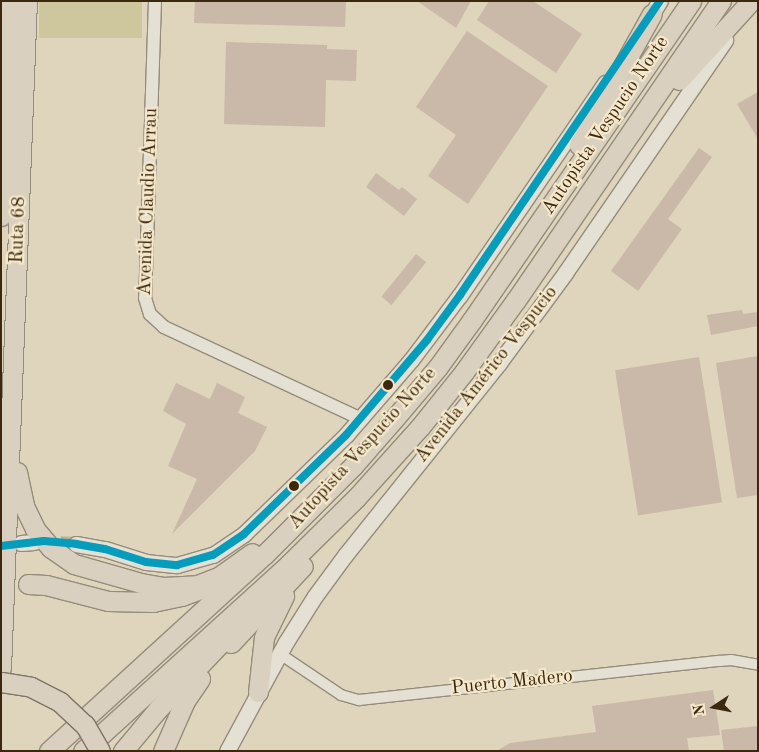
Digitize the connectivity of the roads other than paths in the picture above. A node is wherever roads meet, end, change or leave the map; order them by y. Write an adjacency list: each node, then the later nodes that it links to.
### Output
1 (9, 1): 10 (highway, Ruta 68)
2 (27, 1): 12 (highway, Ruta 68)
3 (155, 1): 11 (street, Avenida Claudio Arrau)
4 (691, 1): 9 (highway, Autopista Vespucio Norte)
5 (721, 1): 8 (highway, Autopista Vespucio Norte)
6 (751, 2): 8 (highway); 20 (main road, Avenida Américo Vespucio)
7 (656, 8): 9 (highway); 11 (main road)
8 (604, 172): 13 (highway, Autopista Vespucio Norte)
9 (555, 199): 14 (highway, Autopista Vespucio Norte)
10 (1, 216)
11 (361, 419): 16 (main road)
12 (11, 433): 18 (highway); 22 (highway, Ruta 68)
13 (333, 520): 15 (highway); 26 (highway, Autopista Vespucio Norte)
14 (291, 528): 18 (highway); 25 (highway, Autopista Vespucio Norte)
15 (322, 536): 17 (highway); 28 (highway)
16 (76, 544)
17 (304, 564): 24 (highway); 29 (highway)
18 (220, 576): 19 (highway)
19 (28, 584)
20 (280, 654): 21 (street, Puerto Madero); 24 (main road, Avenida Américo Vespucio)
21 (758, 665)
22 (1, 668)
23 (1, 682): 27 (highway, bridge)
24 (258, 692): 30 (main road, Avenida Américo Vespucio)
25 (49, 751)
26 (83, 751)
27 (100, 751)
28 (123, 751)
29 (163, 751)
30 (227, 751)

